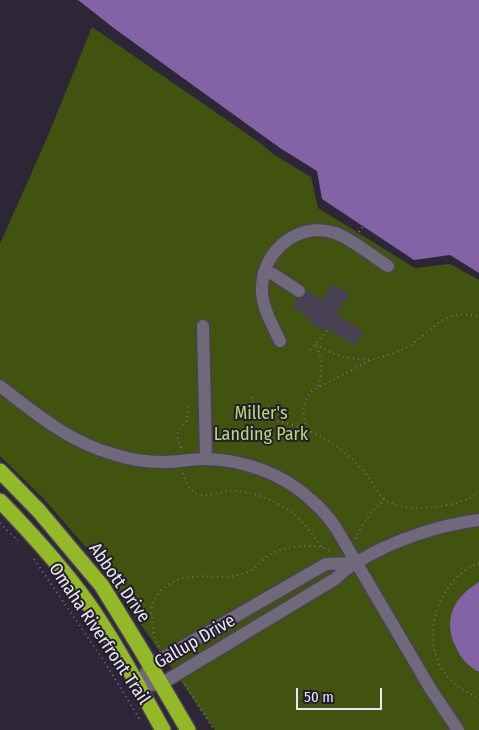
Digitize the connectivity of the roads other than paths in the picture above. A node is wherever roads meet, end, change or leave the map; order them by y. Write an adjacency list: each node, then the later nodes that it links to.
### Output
1 (388, 266): 2 (street)
2 (264, 272): 3 (street); 5 (street)
3 (299, 291)
4 (203, 326): 7 (street)
5 (280, 341)
6 (0, 386): 7 (street)
7 (206, 459): 11 (street)
8 (0, 472): 12 (highway, Abbott Drive)
9 (0, 501): 14 (highway)
10 (479, 520): 11 (street, Gallup Drive)
11 (355, 563): 12 (street, Gallup Drive); 13 (street, Gallup Drive); 17 (street)
12 (151, 666): 13 (highway, Abbott Drive); 14 (street, Gallup Drive)
13 (162, 684): 14 (street, Gallup Drive); 16 (highway, Abbott Drive)
14 (138, 686): 15 (highway)
15 (163, 730)
16 (188, 730)
17 (458, 730)

